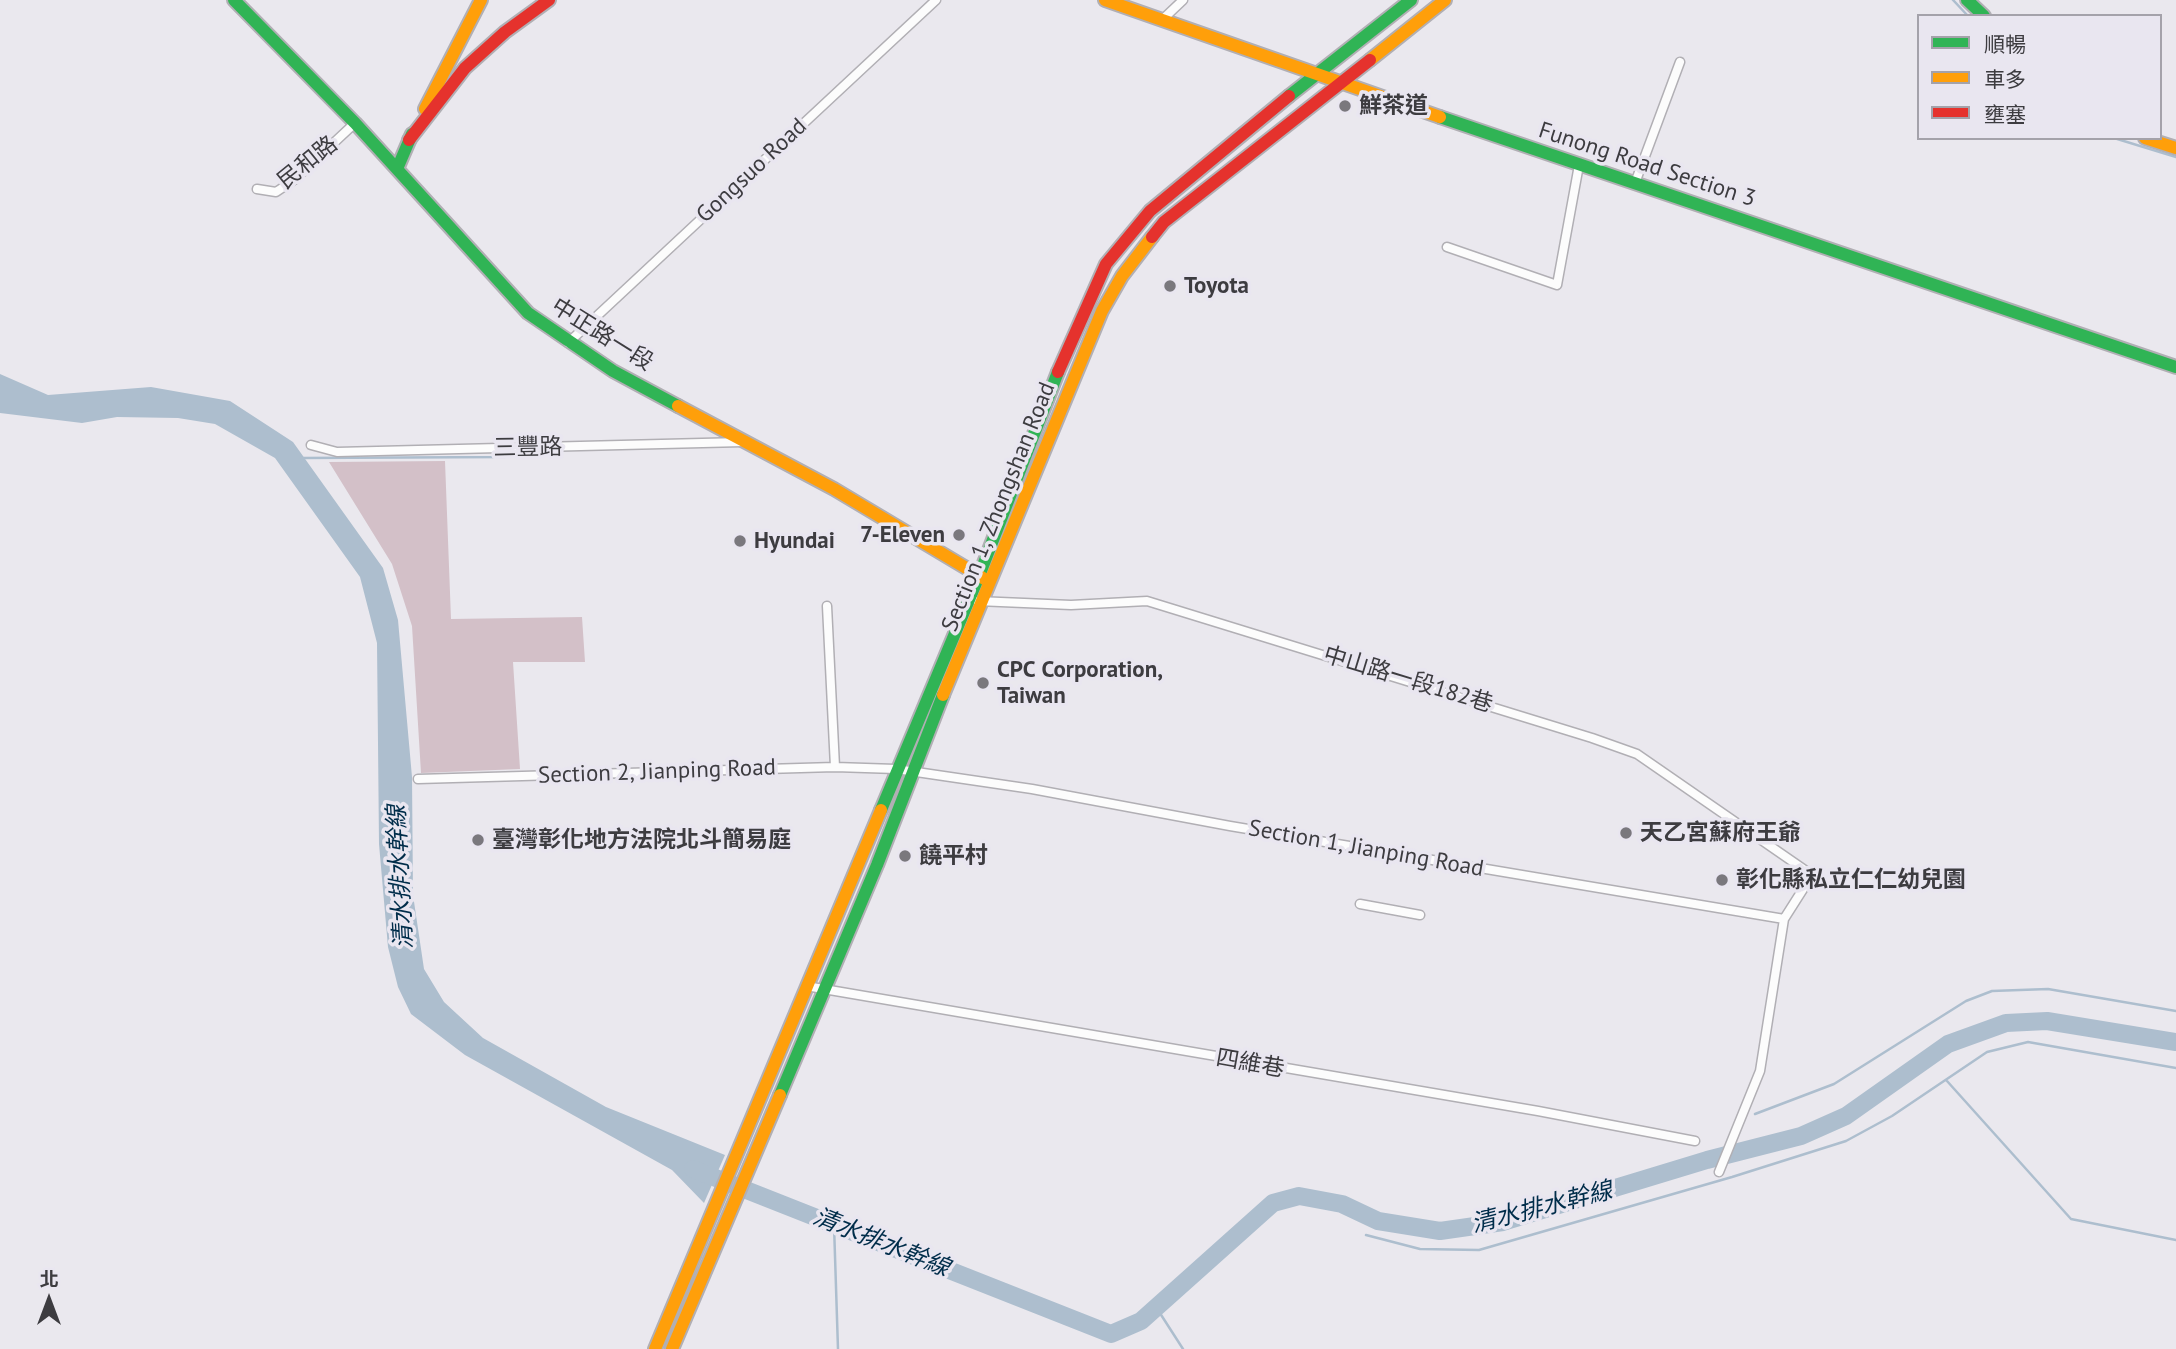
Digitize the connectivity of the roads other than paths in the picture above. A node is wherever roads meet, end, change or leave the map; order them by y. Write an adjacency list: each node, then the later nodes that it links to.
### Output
1 (234, 0): 17 (main road, 中正路一段)
2 (481, 0): 12 (main road)
3 (549, 0): 14 (main road)
4 (936, 0): 26 (street, Gongsuo Road)
5 (1105, 0): 11 (main road, Funong Road Section 3)
6 (1183, 0): 11 (street)
7 (1411, 0): 15 (main road, Section 1, Zhongshan Road)
8 (1445, 0): 16 (main road, Section 1, Zhongshan Road)
9 (1967, 0): 10 (main road)
10 (1982, 14)
11 (1163, 19): 15 (main road, Funong Road Section 3)
12 (450, 58): 14 (street); 18 (main road)
13 (1680, 62): 23 (street)
14 (465, 68): 18 (main road)
15 (1318, 72): 16 (main road, Funong Road Section 3); 30 (main road, Section 1, Zhongshan Road)
16 (1341, 81): 21 (main road, Funong Road Section 3); 31 (main road, Section 1, Zhongshan Road)
17 (355, 123): 22 (main road, 中正路一段); 24 (street, 民和路)
18 (410, 140): 22 (main road)
19 (2151, 140): 20 (main road)
20 (2176, 148)
21 (1579, 165): 23 (main road, Funong Road Section 3); 25 (street)
22 (397, 169): 26 (main road, 中正路一段)
23 (1635, 183): 27 (main road, Funong Road Section 3)
24 (257, 189)
25 (1447, 247)
26 (568, 343): 28 (main road, 中正路一段)
27 (2176, 366)
28 (746, 442): 29 (street, 三豐路); 30 (main road, 中正路一段)
29 (311, 445)
30 (979, 576): 31 (main road, 中正路一段); 32 (main road, Section 1, Zhongshan Road)
31 (991, 583): 33 (main road, Section 1, Zhongshan Road)
32 (968, 598): 33 (street, 中山路一段182巷); 36 (main road, Section 1, Zhongshan Road)
33 (982, 603): 37 (main road, Section 1, Zhongshan Road); 41 (street, 中山路一段182巷)
34 (827, 606): 35 (street)
35 (835, 767): 36 (street, Section 2, Jianping Road); 38 (street, Section 2, Jianping Road)
36 (896, 769): 37 (street, Section 1, Jianping Road); 42 (main road, Section 1, Zhongshan Road)
37 (912, 771): 41 (street, Section 1, Jianping Road); 43 (main road, Section 1, Zhongshan Road)
38 (418, 779)
39 (1360, 904): 40 (street)
40 (1420, 915)
41 (1784, 919): 45 (street)
42 (806, 986): 43 (street, 四維巷); 46 (main road, Section 1, Zhongshan Road)
43 (824, 990): 44 (street, 四維巷); 47 (main road, Section 1, Zhongshan Road)
44 (1695, 1141)
45 (1719, 1172)
46 (659, 1347)
47 (672, 1349)

